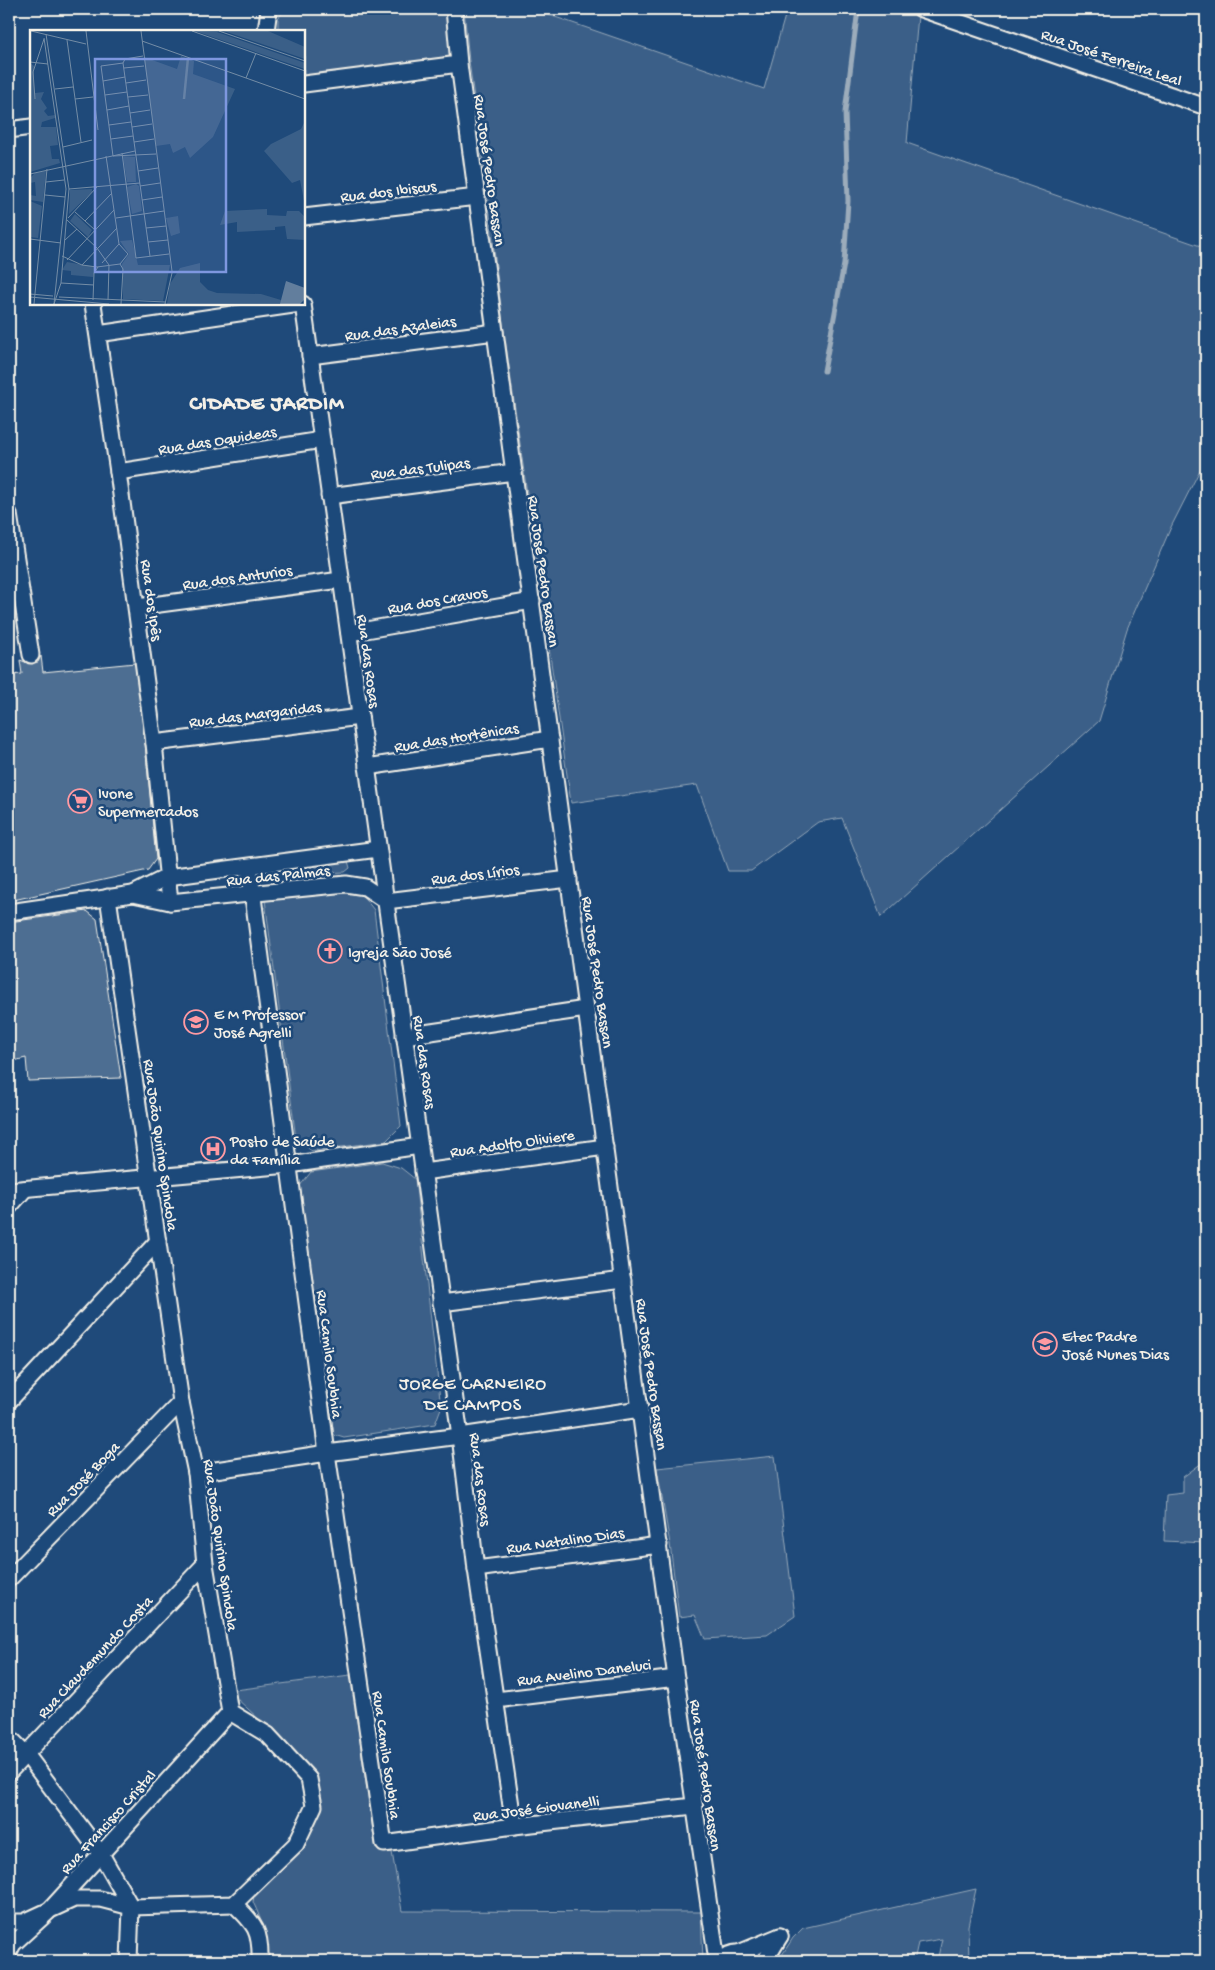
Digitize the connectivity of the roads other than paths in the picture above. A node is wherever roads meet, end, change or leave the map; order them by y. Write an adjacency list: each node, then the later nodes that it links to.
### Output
1 (269, 9): 4 (street)
2 (454, 9): 5 (street, Rua José Pedro Bassan)
3 (921, 9): 7 (street, Rua José Ferreira Leal)
4 (266, 30)
5 (459, 64): 6 (street); 10 (street, Rua José Pedro Bassan)
6 (305, 84)
7 (1206, 106)
8 (30, 127): 9 (street)
9 (9, 130)
10 (477, 197): 11 (street, Rua dos Ibiscus); 15 (street, Rua José Pedro Bassan)
11 (305, 218)
12 (93, 305): 16 (street, Rua dos Ipês)
13 (294, 305): 16 (street)
14 (301, 305): 17 (street, Rua das Rosas)
15 (495, 332): 17 (street, Rua das Azaleias); 20 (street, Rua José Pedro Bassan)
16 (98, 334): 19 (street, Rua dos Ipês)
17 (310, 356): 18 (street, Rua das Rosas)
18 (322, 440): 19 (street, Rua das Oquideas); 21 (street, Rua das Rosas)
19 (118, 472): 25 (street, Rua dos Ipês)
20 (514, 472): 21 (street, Rua das Tulipas); 24 (street, Rua José Pedro Bassan)
21 (329, 496): 23 (street, Rua das Rosas)
22 (9, 514): 27 (street)
23 (341, 580): 25 (street, Rua dos Anturios); 26 (street, Rua das Rosas)
24 (532, 601): 26 (street, Rua dos Cravos); 29 (street, Rua José Pedro Bassan)
25 (137, 607): 30 (street, Rua dos Ipês)
26 (349, 633): 28 (street, Rua das Rosas)
27 (31, 655)
28 (360, 717): 30 (street, Rua das Margaridas); 31 (street, Rua das Rosas)
29 (550, 739): 31 (street, Rua das Hortênicas); 35 (street, Rua José Pedro Bassan)
30 (154, 743): 34 (street, Rua dos Ipês)
31 (367, 767): 32 (street, Rua das Rosas)
32 (378, 849): 33 (street, Rua das Palmas); 39 (street, Rua das Rosas)
33 (250, 867): 34 (street, Rua das Palmas); 37 (street, Rua Camilo Soubhia)
34 (167, 877): 36 (street, Rua das Palmas); 40 (street, Rua dos Ipês)
35 (569, 879): 39 (street, Rua dos Lírios); 42 (street, Rua José Pedro Bassan)
36 (133, 894): 38 (street); 40 (street, Rua das Palmas)
37 (253, 895): 39 (street, Rua das Palmas); 40 (street, Rua das Palmas); 46 (street, Rua Camilo Soubhia)
38 (108, 897): 41 (street); 48 (street, Rua João Quirino Spindola)
39 (386, 901): 43 (street, Rua das Rosas)
40 (170, 902)
41 (9, 912)
42 (586, 1009): 43 (street); 45 (street, Rua José Pedro Bassan)
43 (404, 1036): 44 (street, Rua das Rosas)
44 (420, 1146): 46 (street); 47 (street, Rua das Rosas)
45 (605, 1147): 47 (street, Rua Adolfo Oliviere); 53 (street, Rua José Pedro Bassan)
46 (289, 1164): 48 (street); 59 (street, Rua Camilo Soubhia)
47 (423, 1172): 54 (street, Rua das Rosas)
48 (148, 1179): 49 (street); 52 (street, Rua João Quirino Spindola)
49 (25, 1189): 50 (street); 51 (street)
50 (9, 1190)
51 (9, 1207)
52 (158, 1241): 55 (street); 56 (street, Rua João Quirino Spindola)
53 (623, 1280): 54 (street); 57 (street, Rua José Pedro Bassan)
54 (441, 1303): 58 (street, Rua das Rosas)
55 (9, 1401)
56 (181, 1402): 60 (street, Rua João Quirino Spindola); 64 (street, Rua José Boga)
57 (640, 1408): 58 (street); 61 (street, Rua José Pedro Bassan)
58 (460, 1436): 59 (street); 63 (street, Rua das Rosas)
59 (327, 1452): 60 (street); 73 (street, Rua Camilo Soubhia)
60 (196, 1473): 62 (street, Rua João Quirino Spindola)
61 (659, 1544): 63 (street, Rua Natalino Dias); 65 (street, Rua José Pedro Bassan)
62 (205, 1564): 67 (street, Rua João Quirino Spindola); 69 (street, Rua Claudemundo Costa)
63 (476, 1569): 66 (street, Rua das Rosas)
64 (9, 1579)
65 (676, 1678): 66 (street, Rua Avelino Daneluci); 71 (street, Rua José Pedro Bassan)
66 (496, 1700): 72 (street, Rua das Rosas)
67 (230, 1712): 74 (street, Rua Francisco Cristal); 75 (street)
68 (9, 1737): 69 (street)
69 (26, 1754): 70 (street, Rua Claudemundo Costa); 74 (street)
70 (9, 1772)
71 (694, 1806): 72 (street, Rua José Giovanelli); 81 (street, Rua José Pedro Bassan)
72 (514, 1826): 73 (street, Rua José Giovanelli)
73 (384, 1844)
74 (101, 1854): 76 (street); 77 (street, Rua Francisco Cristal)
75 (234, 1904): 76 (street); 83 (street)
76 (131, 1907): 77 (street); 82 (street)
77 (47, 1913): 78 (street); 79 (street, Rua Francisco Cristal)
78 (9, 1922)
79 (9, 1952)
80 (740, 1952): 81 (street); 84 (street); 85 (street)
81 (721, 1960)
82 (129, 1961)
83 (260, 1961)
84 (755, 1961)
85 (766, 1961)

